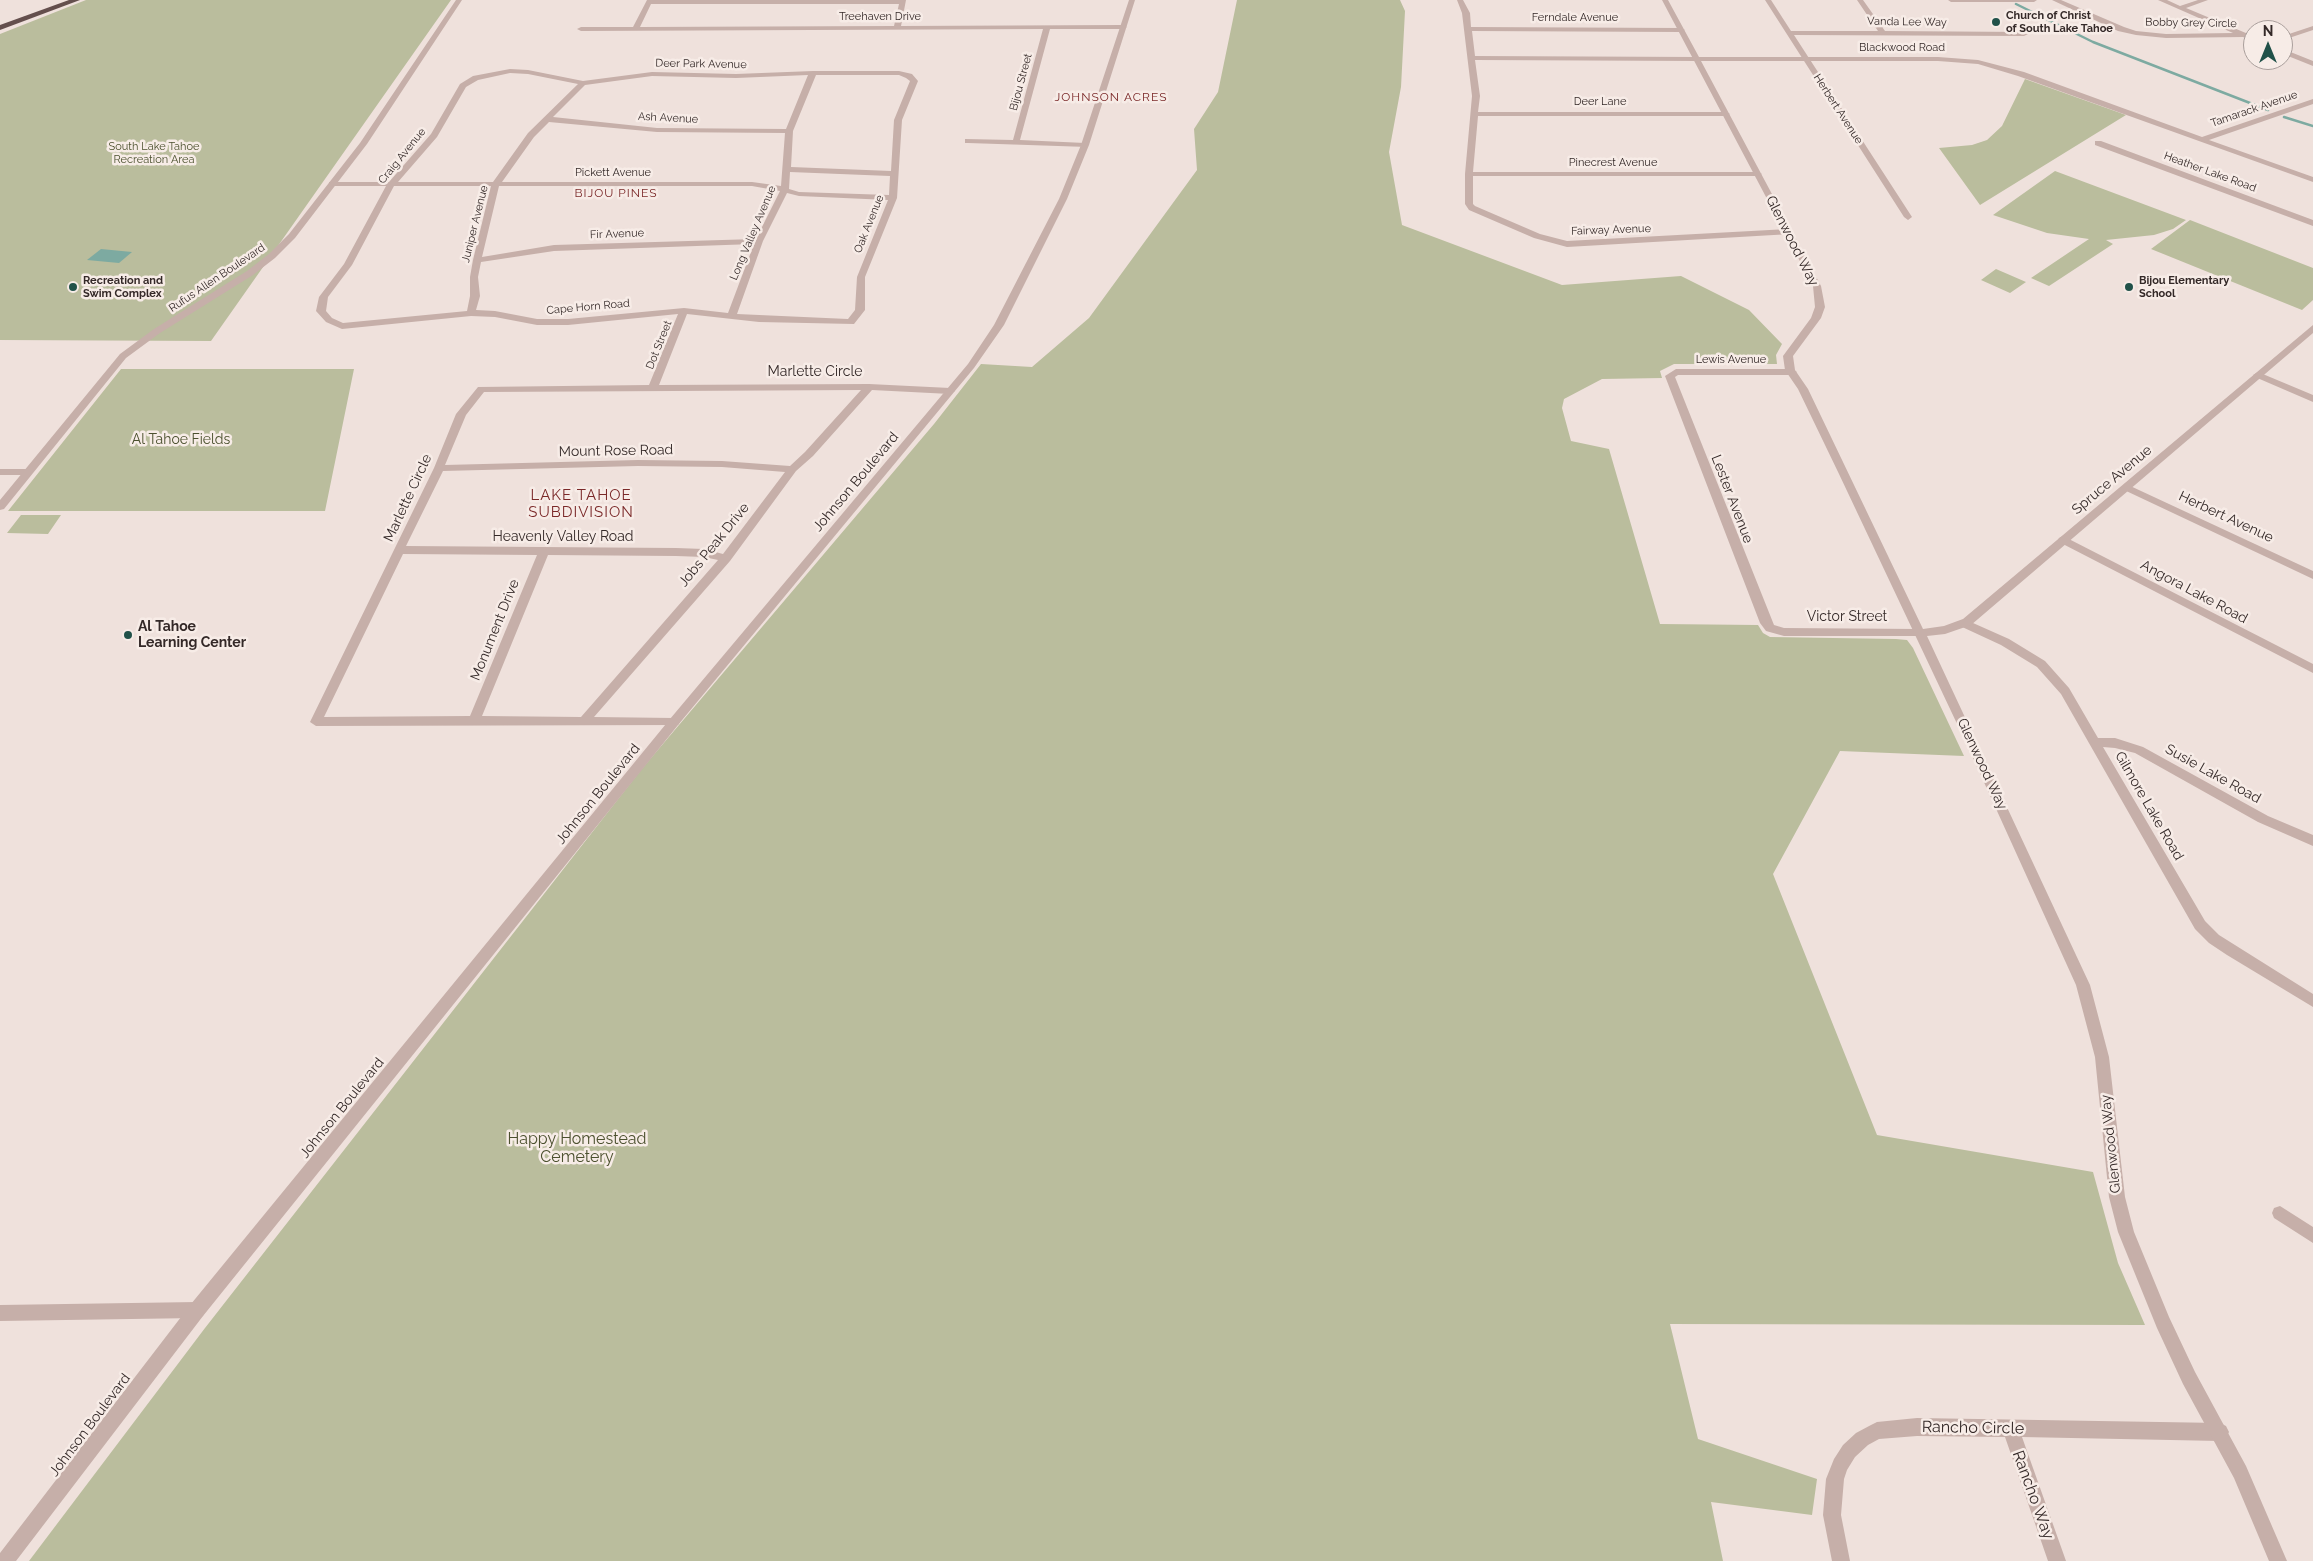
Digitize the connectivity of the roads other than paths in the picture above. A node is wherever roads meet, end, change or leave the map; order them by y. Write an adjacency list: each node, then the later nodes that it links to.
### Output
1 (76, 0): 17 (highway)
2 (459, 0): 54 (street, Rufus Allen Boulevard)
3 (1132, 0): 16 (street, Johnson Boulevard)
4 (1460, 0): 23 (street, Fairway Avenue)
5 (1665, 0): 24 (street, Glenwood Way)
6 (1768, 0): 25 (street, Herbert Avenue)
7 (1860, 0): 26 (street)
8 (1951, 0): 9 (street)
9 (2034, 0)
10 (2055, 0): 28 (street, Bobby Grey Circle)
11 (2161, 0): 15 (street)
12 (2206, 0): 15 (street)
13 (650, 1): 14 (street); 18 (street)
14 (903, 1): 19 (street)
15 (2180, 8): 28 (street)
16 (1124, 27): 20 (street, Treehaven Drive); 48 (street, Johnson Boulevard)
17 (0, 28)
18 (636, 28): 19 (street, Treehaven Drive); 22 (street, Treehaven Drive)
19 (897, 28): 20 (street, Treehaven Drive)
20 (1046, 28): 46 (street, Bijou Street)
21 (2313, 28): 29 (street)
22 (581, 29)
23 (1468, 29): 24 (street, Ferndale Avenue); 31 (street, Fairway Avenue)
24 (1681, 30): 33 (street, Glenwood Way)
25 (1789, 33): 26 (street, Vanda Lee Way); 32 (street, Herbert Avenue)
26 (1883, 33): 27 (street, Vanda Lee Way)
27 (2024, 34)
28 (2243, 34)
29 (2293, 35)
30 (2293, 55): 34 (street)
31 (1471, 58): 33 (street, Blackwood Road); 40 (street, Fairway Avenue)
32 (1806, 58): 33 (street, Blackwood Road); 44 (street, Blackwood Road); 59 (street, Herbert Avenue)
33 (1696, 59): 41 (street, Glenwood Way)
34 (2313, 64)
35 (813, 73): 37 (street, Deer Park Avenue); 38 (street, Deer Park Avenue); 43 (street, Long Valley Avenue)
36 (494, 74): 38 (street, Deer Park Avenue); 55 (street, Craig Avenue)
37 (909, 76): 50 (street, Oak Avenue)
38 (584, 83): 42 (street, Juniper Avenue)
39 (2313, 101): 44 (street, Tamarack Avenue)
40 (1475, 114): 41 (street, Deer Lane); 51 (street, Fairway Avenue)
41 (1726, 114): 52 (street, Glenwood Way)
42 (546, 119): 43 (street, Ash Avenue); 56 (street, Juniper Avenue)
43 (789, 130): 49 (street, Long Valley Avenue)
44 (2203, 139): 53 (street, Blackwood Road)
45 (968, 140): 46 (street)
46 (1016, 142): 48 (street)
47 (2098, 143): 60 (street, Heather Lake Road)
48 (1085, 145): 75 (street, Johnson Boulevard)
49 (787, 169): 50 (street); 57 (street, Long Valley Avenue)
50 (895, 174): 58 (street, Oak Avenue)
51 (1469, 174): 52 (street, Pinecrest Avenue); 61 (street, Fairway Avenue)
52 (1758, 174): 61 (street, Glenwood Way)
53 (2313, 180)
54 (332, 184): 55 (street, Pickett Avenue); 80 (street, Rufus Allen Boulevard)
55 (391, 184): 56 (street, Pickett Avenue); 67 (street, Craig Avenue)
56 (495, 185): 57 (street, Pickett Avenue); 63 (street, Juniper Avenue)
57 (784, 190): 58 (street, Pickett Avenue); 62 (street, Long Valley Avenue)
58 (893, 198): 68 (street, Oak Avenue)
59 (1908, 217)
60 (2313, 223)
61 (1788, 232): 70 (street, Glenwood Way)
62 (759, 241): 63 (street, Fir Avenue); 66 (street, Long Valley Avenue)
63 (477, 260): 65 (street, Juniper Avenue)
64 (684, 312): 65 (street, Cape Horn Road); 66 (street, Cape Horn Road); 73 (street, Dot Street)
65 (471, 313): 67 (street, Cape Horn Road)
66 (732, 315): 68 (street, Cape Horn Road)
67 (329, 320)
68 (852, 322)
69 (2313, 328): 72 (street, Spruce Avenue)
70 (1792, 372): 71 (street, Lewis Avenue); 90 (street, Glenwood Way)
71 (1671, 373): 89 (street, Lester Avenue)
72 (2258, 375): 76 (street); 81 (street, Spruce Avenue)
73 (654, 386): 74 (street, Marlette Circle); 77 (street, Marlette Circle)
74 (869, 387): 75 (street, Marlette Circle); 78 (street, Jobs Peak Drive)
75 (950, 391): 94 (street, Johnson Boulevard)
76 (2313, 399)
77 (439, 468): 78 (street, Mount Rose Road); 84 (street, Marlette Circle)
78 (792, 469): 86 (street, Jobs Peak Drive)
79 (0, 472): 80 (street)
80 (28, 472): 82 (street, Rufus Allen Boulevard)
81 (2126, 487): 83 (street, Spruce Avenue); 87 (street, Herbert Avenue)
82 (0, 507)
83 (2062, 540): 88 (street, Spruce Avenue); 91 (street, Angora Lake Road)
84 (400, 550): 85 (street, Heavenly Valley Road); 92 (street, Marlette Circle)
85 (544, 552): 86 (street, Heavenly Valley Road); 92 (street, Monument Drive)
86 (726, 558): 93 (street, Jobs Peak Drive)
87 (2313, 575)
88 (1964, 623): 90 (street, Spruce Avenue); 95 (street, Gilmore Lake Road)
89 (1776, 630): 90 (street, Victor Street)
90 (1919, 633): 103 (street, Glenwood Way)
91 (2313, 669)
92 (474, 720): 93 (street, Marlette Circle)
93 (583, 722): 94 (street, Marlette Circle)
94 (674, 722): 100 (street, Johnson Boulevard)
95 (2096, 742): 96 (street, Susie Lake Road); 97 (street, Gilmore Lake Road)
96 (2313, 840)
97 (2313, 1001)
98 (2280, 1213): 99 (street)
99 (2313, 1236)
100 (197, 1310): 101 (street); 104 (street, Johnson Boulevard)
101 (0, 1313)
102 (2010, 1428): 103 (street, Rancho Circle); 105 (street, Rancho Circle); 106 (street, Rancho Way)
103 (2220, 1432): 107 (street, Glenwood Way)
104 (5, 1561)
105 (1841, 1561)
106 (2057, 1561)
107 (2278, 1561)

